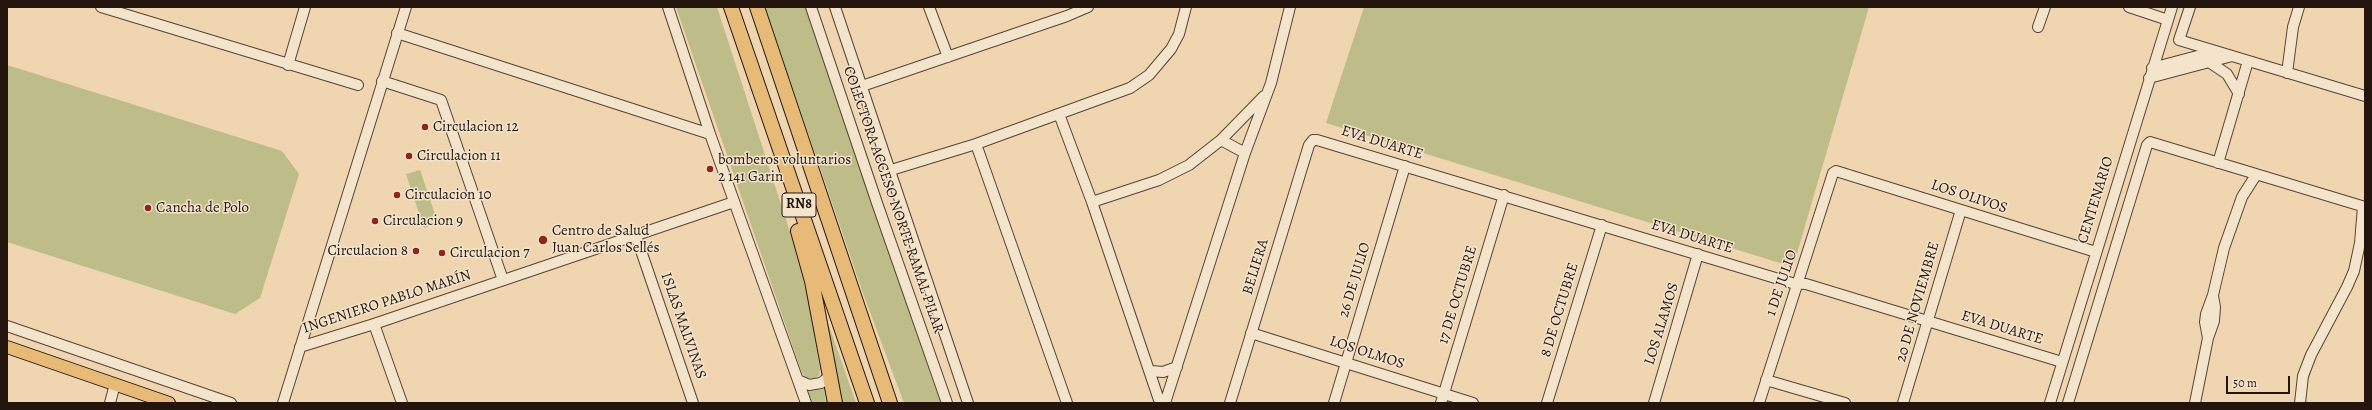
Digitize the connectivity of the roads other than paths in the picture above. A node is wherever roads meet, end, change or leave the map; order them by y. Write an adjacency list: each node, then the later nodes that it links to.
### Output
1 (101, 7): 18 (street)
2 (305, 7): 28 (street)
3 (406, 7): 22 (street)
4 (668, 7): 38 (street)
5 (731, 7): 69 (highway); 82 (highway, RN8)
6 (757, 7): 83 (highway, RN8)
7 (812, 7): 84 (street, COLECTORA ACCESO NORTE RAMAL PILAR)
8 (835, 7): 33 (street)
9 (929, 7): 25 (street)
10 (1088, 7): 19 (street)
11 (1186, 7): 37 (street)
12 (1290, 7): 34 (street)
13 (2045, 7): 21 (street)
14 (2129, 7): 20 (street)
15 (2172, 7): 20 (street, CENTENARIO)
16 (2190, 7): 23 (street)
17 (2299, 7): 30 (street)
18 (119, 10): 28 (street)
19 (1068, 12): 25 (street)
20 (2168, 20): 29 (street, CENTENARIO)
21 (2038, 27)
22 (397, 33): 31 (street); 38 (street)
23 (2216, 51): 24 (street); 29 (street)
24 (2232, 56): 26 (street); 27 (street)
25 (948, 57): 33 (street)
26 (2248, 61): 30 (street); 35 (street)
27 (2209, 62): 29 (street); 35 (street)
28 (288, 65): 32 (street)
29 (2150, 73): 55 (street, CENTENARIO)
30 (2287, 73): 36 (street)
31 (382, 81): 57 (street); 63 (street)
32 (358, 85)
33 (862, 86): 45 (street)
34 (1268, 92): 39 (street); 42 (street)
35 (2239, 94): 43 (street)
36 (2365, 96)
37 (1059, 114): 41 (street); 50 (street)
38 (710, 134): 49 (street)
39 (1221, 140): 42 (street); 50 (street)
40 (1313, 140): 44 (street, EVA DUARTE); 62 (street, BELIERA)
41 (976, 144): 45 (street); 86 (street)
42 (1245, 153): 67 (street)
43 (2218, 163): 47 (street); 98 (street)
44 (1405, 166): 48 (street, EVA DUARTE); 65 (street, 26 DE JULIO)
45 (888, 171): 85 (street)
46 (1833, 173): 52 (street, LOS OLIVOS); 58 (street, 1 DE JULIO)
47 (2256, 175): 51 (street); 99 (street)
48 (1504, 195): 53 (street, EVA DUARTE); 73 (street, 17 DE OCTUBRE)
49 (734, 202): 54 (street, INGENIERO PABLO MARÍN); 70 (street)
50 (1092, 202): 68 (street)
51 (2364, 207): 100 (street)
52 (1961, 210): 55 (street, LOS OLIVOS); 59 (street, 20 DE NOVIEMBRE)
53 (1602, 225): 56 (street, EVA DUARTE); 92 (street, 8 DE OCTUBRE)
54 (636, 236): 57 (street, INGENIERO PABLO MARÍN); 79 (street, ISLAS MALVINAS)
55 (2096, 252): 66 (street, CENTENARIO)
56 (1698, 254): 58 (street, EVA DUARTE); 93 (street, LOS ALAMOS)
57 (503, 280): 60 (street, INGENIERO PABLO MARÍN)
58 (1797, 284): 59 (street, EVA DUARTE); 71 (street, 1 DE JULIO)
59 (1929, 322): 66 (street, EVA DUARTE); 96 (street, 20 DE NOVIEMBRE)
60 (374, 324): 63 (street, INGENIERO PABLO MARÍN); 78 (street)
61 (7, 326): 76 (street)
62 (1251, 333): 65 (street, LOS OLMOS); 89 (street, BELIERA)
63 (300, 346): 77 (street)
64 (7, 347): 72 (main road)
65 (1346, 362): 73 (street, LOS OLMOS); 90 (street, 26 DE JULIO)
66 (2062, 362): 97 (street, CENTENARIO)
67 (1177, 367): 68 (street); 88 (street)
68 (1151, 371): 87 (street)
69 (830, 376): 70 (street); 81 (highway)
70 (798, 380): 80 (street)
71 (1766, 380): 94 (street, 1 DE JULIO); 95 (street)
72 (116, 384): 74 (street); 75 (main road)
73 (1443, 398): 91 (street, LOS OLMOS)
74 (110, 403)
75 (169, 403)
76 (230, 403)
77 (283, 403)
78 (402, 403)
79 (693, 403)
80 (806, 403)
81 (835, 403)
82 (867, 403)
83 (890, 403)
84 (947, 403)
85 (968, 403)
86 (1067, 403)
87 (1160, 403)
88 (1165, 403)
89 (1230, 403)
90 (1334, 403)
91 (1473, 403)
92 (1547, 403)
93 (1654, 403)
94 (1759, 403)
95 (1845, 403)
96 (1903, 403)
97 (2050, 403)
98 (2068, 403)
99 (2195, 403)
100 (2300, 403)

